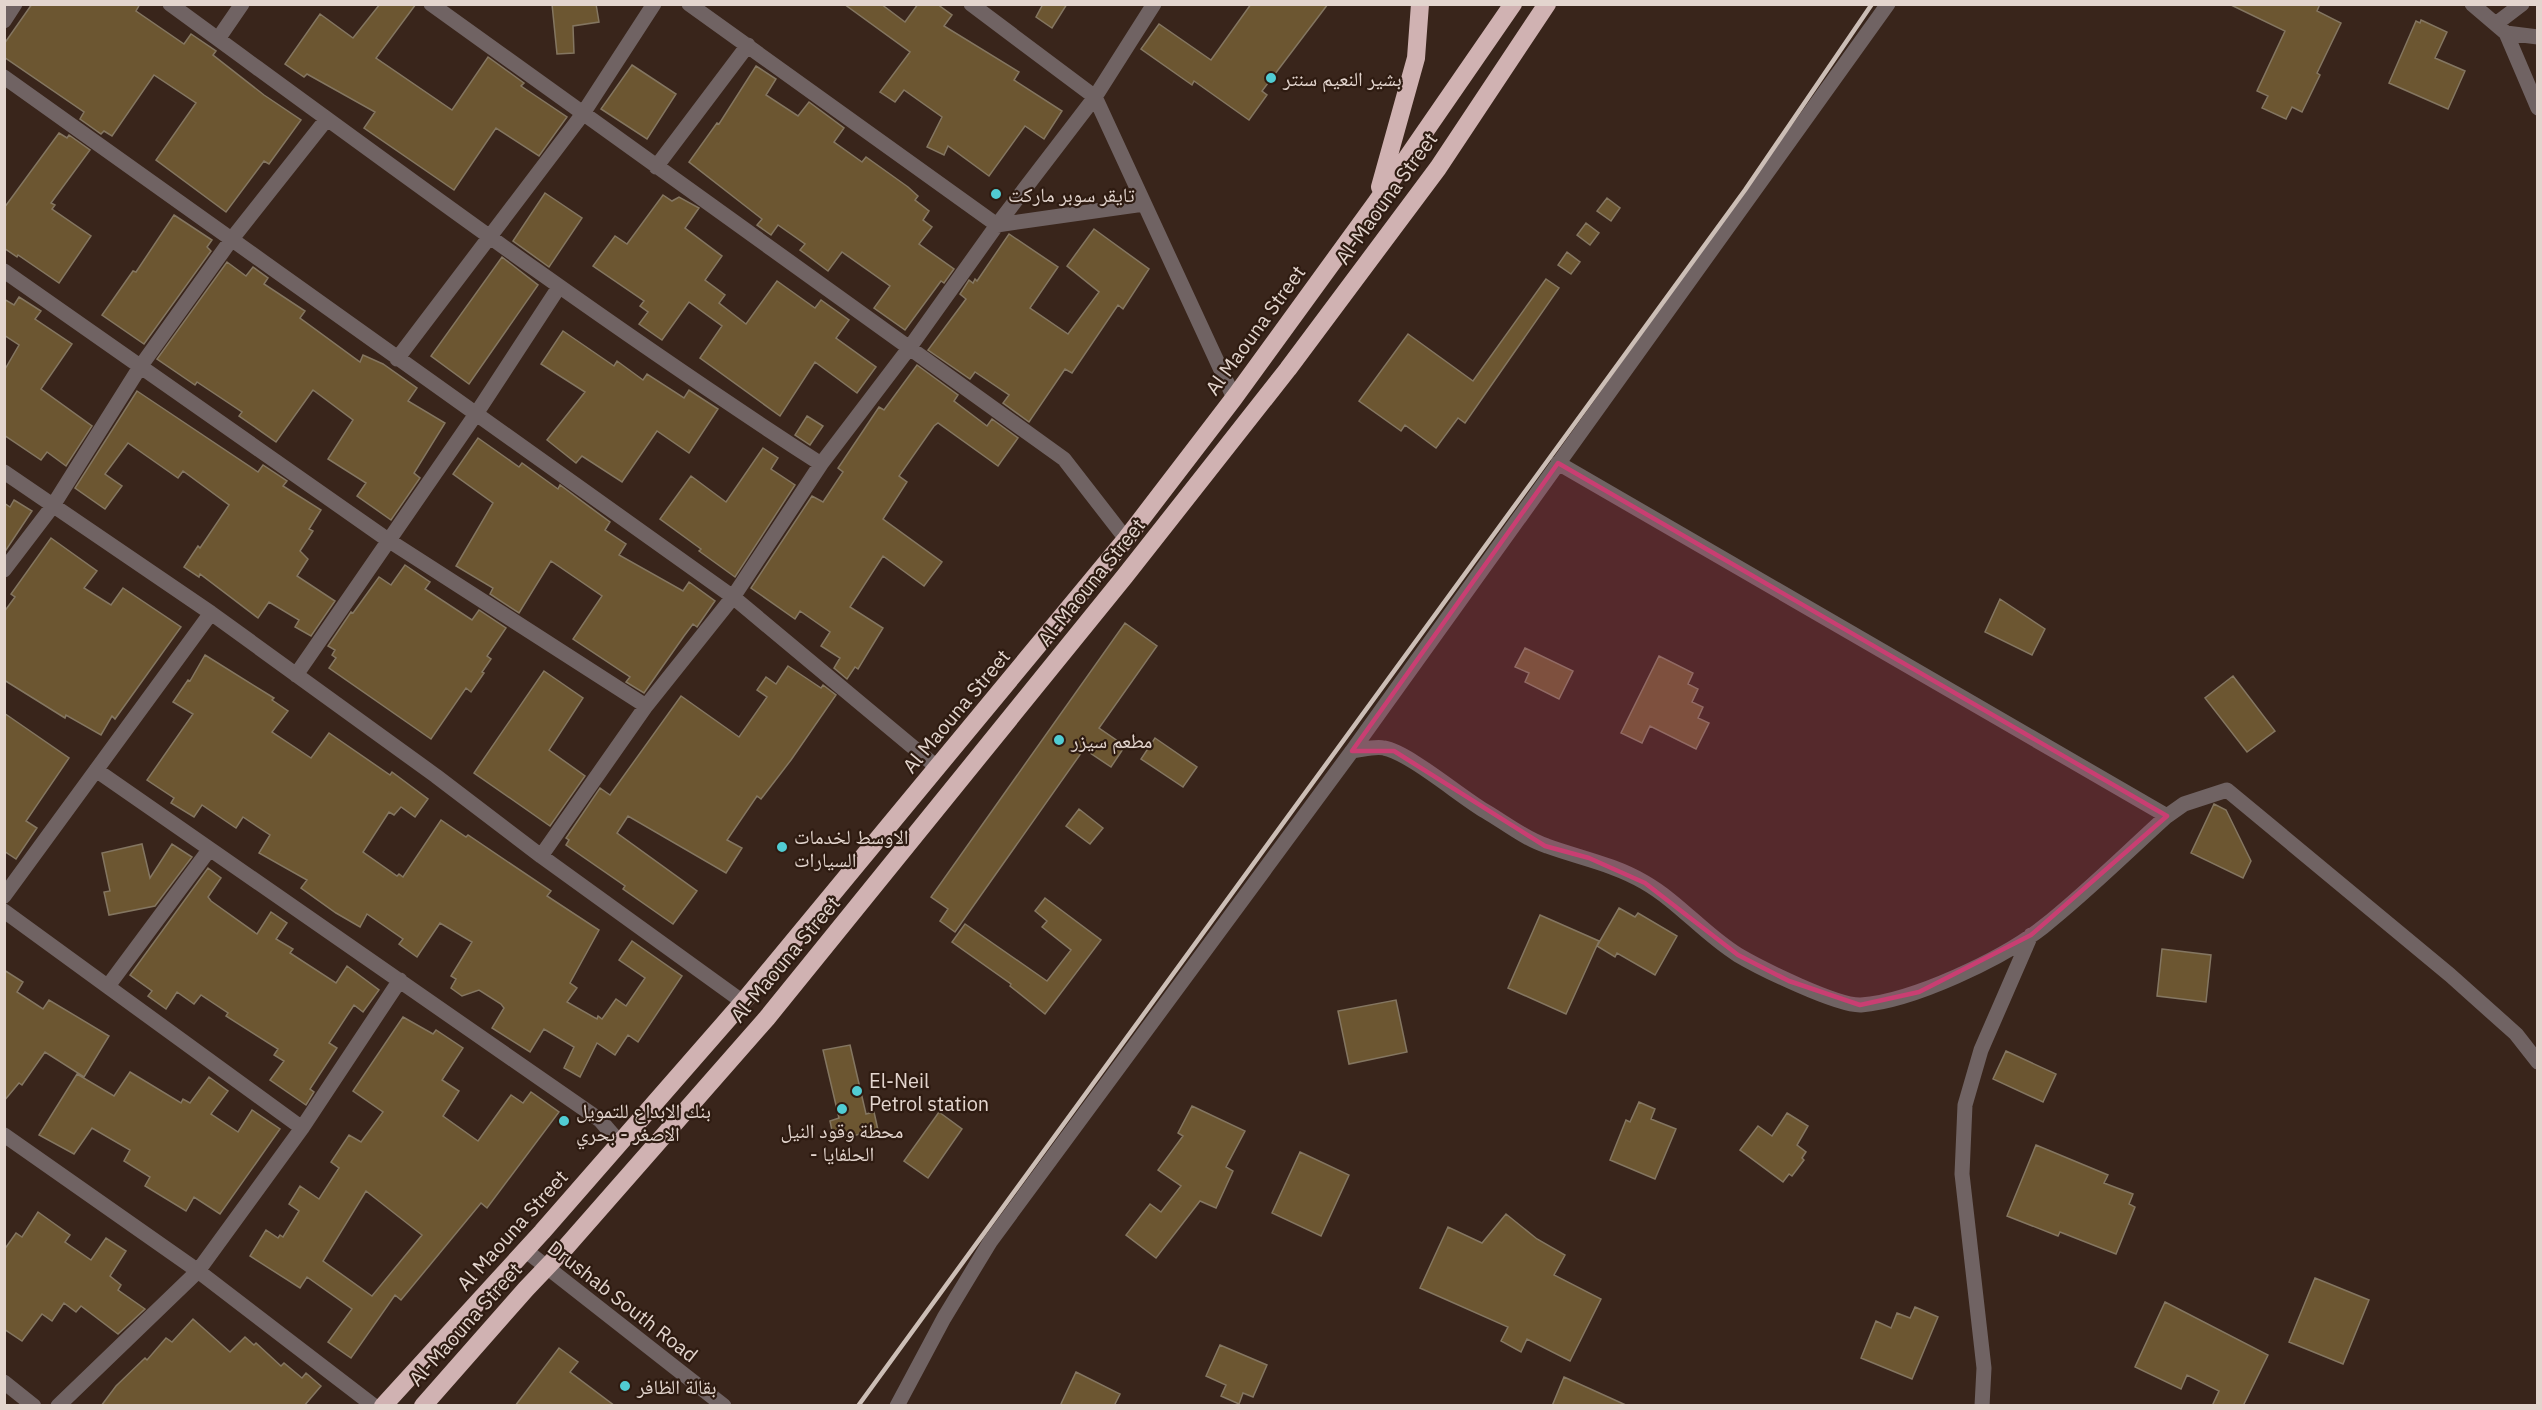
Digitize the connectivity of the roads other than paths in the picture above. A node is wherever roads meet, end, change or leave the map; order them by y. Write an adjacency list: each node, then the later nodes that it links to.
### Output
1 (15, 4): 16 (street)
2 (170, 4): 19 (street)
3 (242, 4): 19 (street)
4 (654, 4): 24 (street)
5 (689, 4): 20 (street)
6 (971, 4): 22 (street)
7 (1154, 4): 22 (street)
8 (1420, 4): 28 (highway)
9 (1513, 4): 28 (highway, Al Maouna Street)
10 (1547, 4): 67 (highway, Al-Maouna Street)
11 (1888, 4): 39 (street)
12 (2472, 4): 17 (street)
13 (2508, 4): 17 (street)
14 (2522, 4): 17 (street)
15 (437, 6): 24 (street)
16 (4, 21)
17 (2501, 28): 18 (street); 23 (street)
18 (2538, 37)
19 (218, 39): 25 (street)
20 (748, 45): 26 (street); 29 (street)
21 (4, 78): 31 (street)
22 (1095, 97): 27 (street); 29 (street)
23 (2538, 108)
24 (582, 115): 26 (street); 30 (street)
25 (326, 120): 30 (street); 31 (street)
26 (656, 167): 34 (street)
27 (1144, 204): 29 (street); 37 (street)
28 (1375, 204): 37 (highway, Al Maouna Street)
29 (997, 225): 34 (street)
30 (491, 238): 33 (street); 35 (street)
31 (231, 240): 35 (street); 36 (street)
32 (4, 271): 36 (street)
33 (559, 287): 38 (street); 40 (street)
34 (910, 348): 40 (street); 43 (street)
35 (397, 359): 38 (street)
36 (141, 367): 42 (street); 44 (street)
37 (1234, 398): 43 (highway, Al Maouna Street)
38 (476, 414): 44 (street); 46 (street)
39 (1557, 463): 50 (street); 53 (street)
40 (821, 464): 46 (street)
41 (4, 472): 42 (street)
42 (52, 507): 45 (street); 47 (street)
43 (1126, 539): 51 (highway, Al Maouna Street)
44 (388, 540): 48 (street); 49 (street)
45 (4, 570)
46 (733, 597): 49 (street); 51 (street)
47 (211, 613): 48 (street); 52 (street)
48 (296, 675): 55 (street)
49 (646, 706): 55 (street)
50 (1352, 752): 58 (street); 76 (street)
51 (938, 768): 61 (highway, Al Maouna Street)
52 (96, 770): 54 (street); 56 (street)
53 (2167, 816): 58 (street); 62 (street)
54 (209, 850): 59 (street); 60 (street)
55 (540, 856): 61 (street)
56 (4, 896)
57 (4, 911): 60 (street)
58 (2031, 935): 77 (street)
59 (400, 980): 63 (street); 65 (street)
60 (108, 986): 63 (street)
61 (743, 1002): 65 (highway, Al Maouna Street)
62 (2538, 1062)
63 (302, 1128): 68 (street)
64 (4, 1135): 68 (street)
65 (620, 1142): 66 (highway, Al Maouna Street)
66 (525, 1250): 67 (street, Drushab South Road); 73 (highway, Al Maouna Street)
67 (546, 1268): 74 (highway, Al-Maouna Street); 75 (street, Drushab South Road)
68 (198, 1272): 71 (street); 72 (street)
69 (4, 1382): 70 (street)
70 (34, 1406)
71 (58, 1406)
72 (374, 1406)
73 (383, 1406)
74 (423, 1406)
75 (724, 1406)
76 (897, 1406)
77 (1982, 1406)

